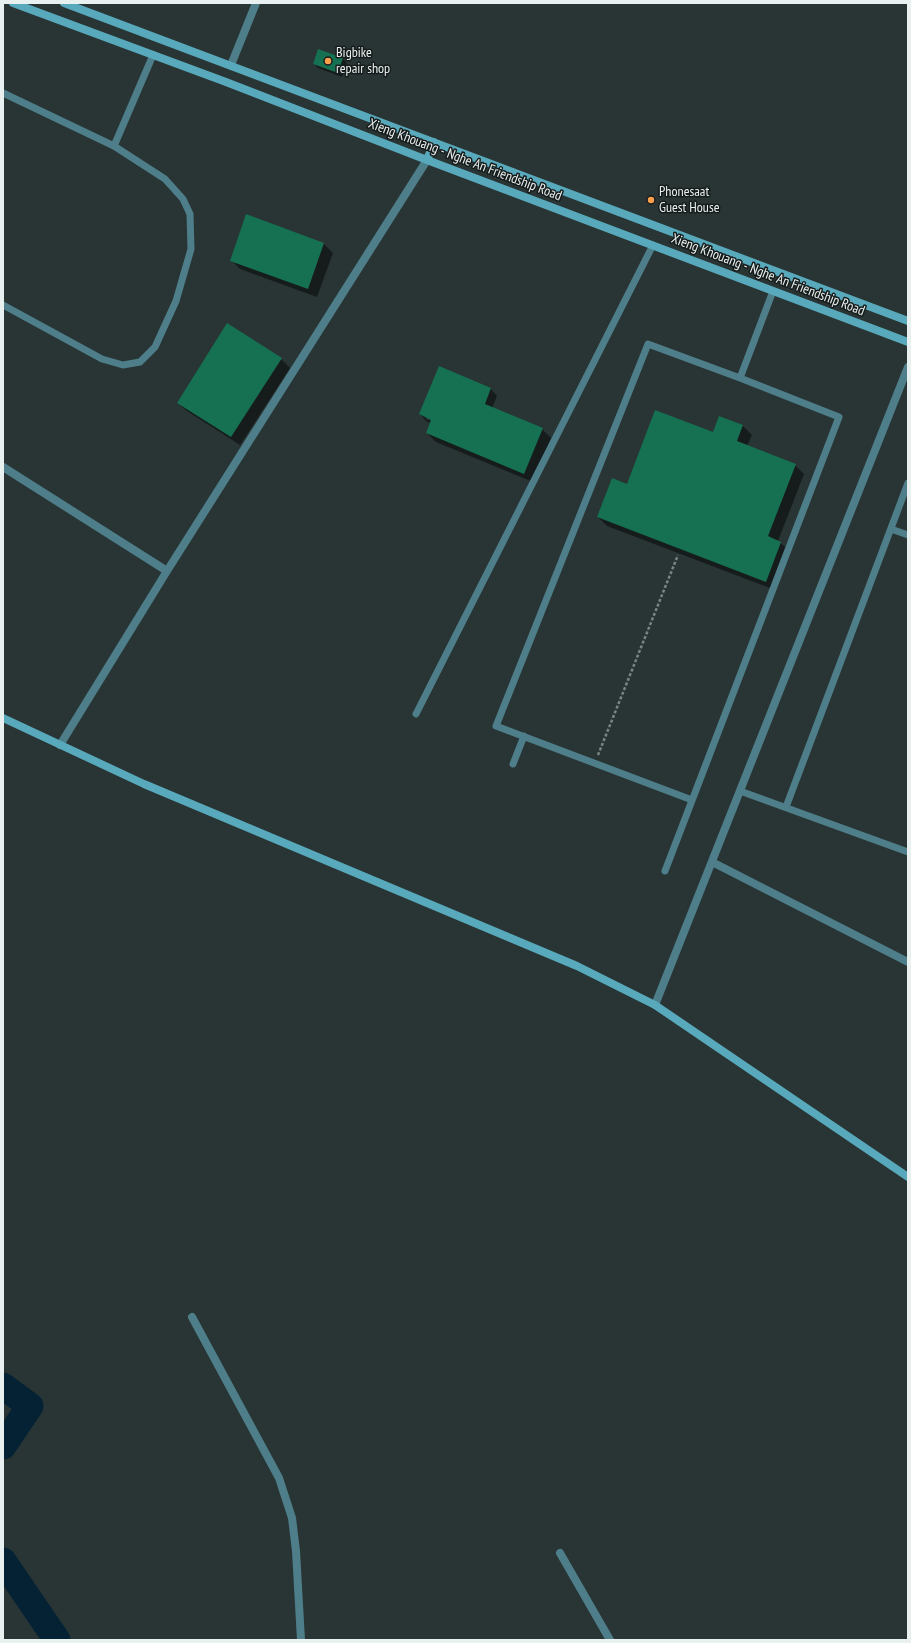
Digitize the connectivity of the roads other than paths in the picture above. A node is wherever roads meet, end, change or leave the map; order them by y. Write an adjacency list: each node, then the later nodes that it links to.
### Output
1 (13, 3): 4 (street, Xieng Khouang - Nghe An Friendship Road)
2 (64, 3): 5 (street, Xieng Khouang - Nghe An Friendship Road)
3 (256, 3): 5 (street)
4 (153, 55): 8 (lane); 9 (street, Xieng Khouang - Nghe An Friendship Road)
5 (230, 65): 7 (street, Xieng Khouang - Nghe An Friendship Road)
6 (3, 93): 8 (lane)
7 (434, 142): 9 (street); 13 (street, Xieng Khouang - Nghe An Friendship Road)
8 (114, 146): 12 (lane)
9 (427, 160): 10 (street, Xieng Khouang - Nghe An Friendship Road); 21 (street)
10 (653, 245): 11 (street, Xieng Khouang - Nghe An Friendship Road); 22 (lane)
11 (773, 291): 14 (street, Xieng Khouang - Nghe An Friendship Road); 16 (lane)
12 (3, 305)
13 (908, 321)
14 (908, 342)
15 (908, 367): 27 (street)
16 (740, 378): 24 (lane); 28 (lane)
17 (3, 467): 21 (street)
18 (908, 483): 19 (lane)
19 (891, 529): 20 (lane); 29 (lane)
20 (908, 535)
21 (167, 571): 25 (street)
22 (416, 714)
23 (3, 718): 25 (street)
24 (524, 736): 26 (lane); 28 (lane)
25 (60, 744): 34 (street)
26 (513, 764)
27 (740, 791): 29 (lane); 31 (street)
28 (692, 800): 32 (lane)
29 (786, 807): 30 (lane)
30 (908, 852)
31 (712, 862): 33 (street); 34 (street)
32 (665, 871)
33 (908, 962)
34 (655, 1005): 35 (street)
35 (908, 1177)
36 (192, 1317): 38 (street)
37 (560, 1553): 39 (street)
38 (301, 1640)
39 (610, 1640)

